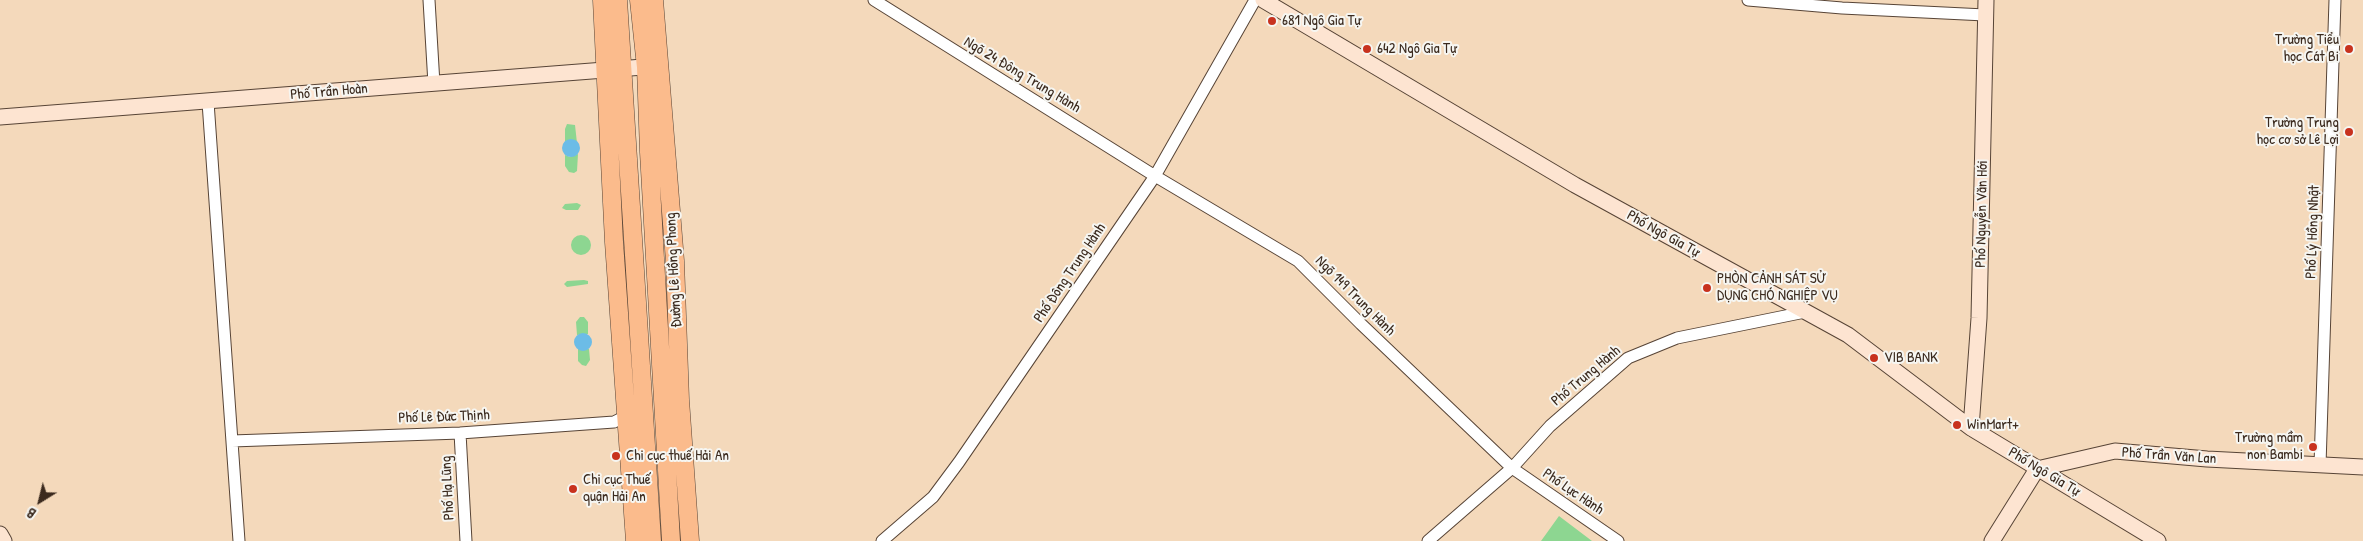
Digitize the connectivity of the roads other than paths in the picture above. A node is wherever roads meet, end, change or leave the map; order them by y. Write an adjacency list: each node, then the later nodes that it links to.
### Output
1 (429, 0): 14 (street)
2 (602, 0): 13 (main road)
3 (618, 0): 13 (main road)
4 (639, 0): 12 (main road, Đường Lê Hồng Phong)
5 (654, 0): 12 (main road, Đường Lê Hồng Phong)
6 (874, 0): 17 (street, Ngõ 24 Đông Trung Hành)
7 (1255, 0): 17 (street, Phố Đông Trung Hành)
8 (1263, 0): 18 (street, Phố Ngô Gia Tự)
9 (1748, 0): 11 (street)
10 (2335, 0): 24 (street, Phố Lý Hồng Nhật)
11 (1986, 7): 21 (street, Phố Nguyễn Văn Hới)
12 (652, 67): 13 (street, Phố Trần Hoàn); 34 (main road, Đường Lê Hồng Phong); 35 (main road, Đường Lê Hồng Phong)
13 (614, 70): 14 (street, Phố Trần Hoàn); 19 (main road); 20 (main road)
14 (434, 84): 15 (street, Phố Trần Hoàn)
15 (208, 102): 16 (street, Phố Trần Hoàn); 23 (street)
16 (0, 117)
17 (1155, 176): 26 (street, Ngõ 149 Trung Hành); 36 (street, Phố Đông Trung Hành)
18 (1805, 312): 21 (street, Phố Ngô Gia Tự); 26 (street, Phố Trung Hành)
19 (642, 390): 20 (street); 33 (main road)
20 (626, 416): 22 (street, Phố Lê Đức Thịnh); 32 (main road)
21 (1970, 428): 27 (street, Phố Ngô Gia Tự)
22 (460, 433): 23 (street, Phố Lê Đức Thịnh); 31 (street, Phố Hạ Lũng)
23 (232, 441): 30 (street)
24 (2320, 465): 25 (street, Phố Trần Văn Lan); 27 (street, Phố Trần Văn Lan)
25 (2363, 467)
26 (1512, 468): 37 (street, Phố Trung Hành); 38 (street, Phố Lực Hành)
27 (2037, 469): 39 (street); 40 (street, Phố Ngô Gia Tự)
28 (0, 534): 29 (street)
29 (4, 541)
30 (240, 541)
31 (466, 541)
32 (635, 541)
33 (652, 541)
34 (671, 541)
35 (690, 541)
36 (882, 541)
37 (1428, 541)
38 (1618, 541)
39 (1992, 541)
40 (2158, 541)

